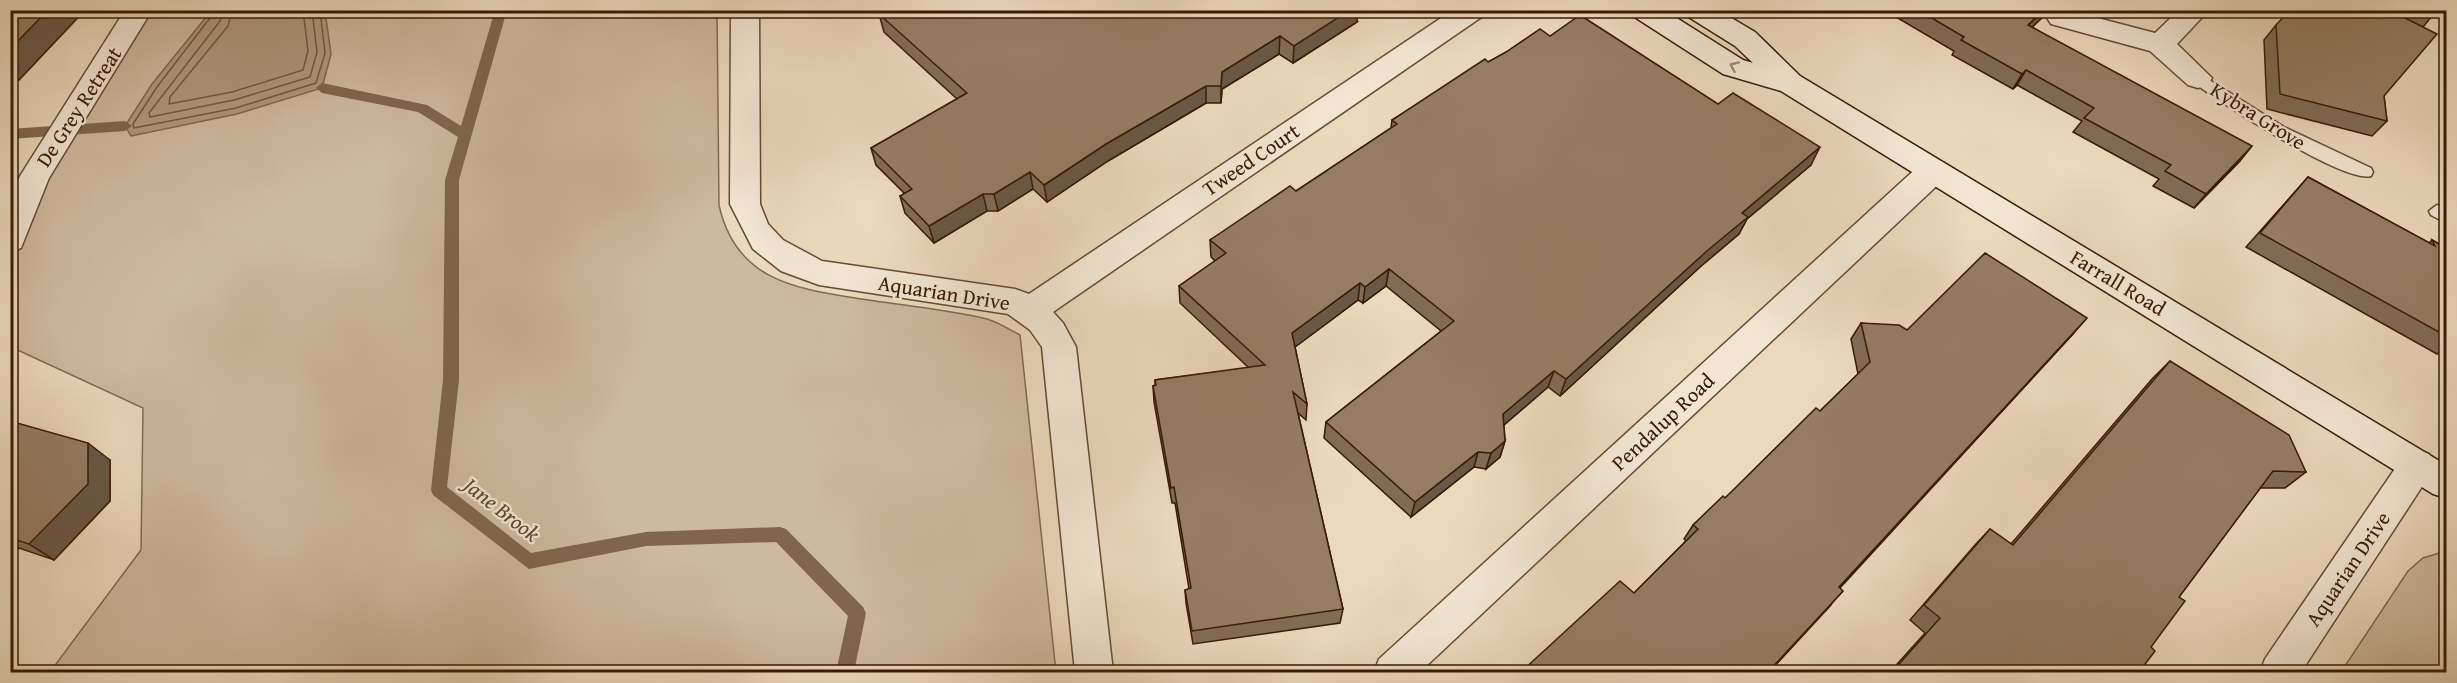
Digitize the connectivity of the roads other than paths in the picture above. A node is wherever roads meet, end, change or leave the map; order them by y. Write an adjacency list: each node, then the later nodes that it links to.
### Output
1 (139, 10): 13 (street, De Grey Retreat)
2 (745, 10): 14 (street, Aquarian Drive)
3 (1473, 10): 14 (street, Tweed Court)
4 (1643, 10): 10 (street, Farrall Road, one-way to 4)
5 (1697, 10): 10 (street, Farrall Road)
6 (2196, 10): 8 (street)
7 (2061, 18): 8 (street, Kybra Grove)
8 (2160, 44): 9 (street, Kybra Grove)
9 (2198, 78): 12 (lane, Kybra Grove)
10 (1790, 83): 11 (street, Farrall Road)
11 (1933, 171): 15 (street, Farrall Road); 17 (street, Pendalup Road)
12 (2365, 172)
13 (10, 240)
14 (1029, 311): 16 (street, Aquarian Drive)
15 (2432, 474): 18 (street, Aquarian Drive)
16 (1094, 672)
17 (1393, 672)
18 (2279, 672)

